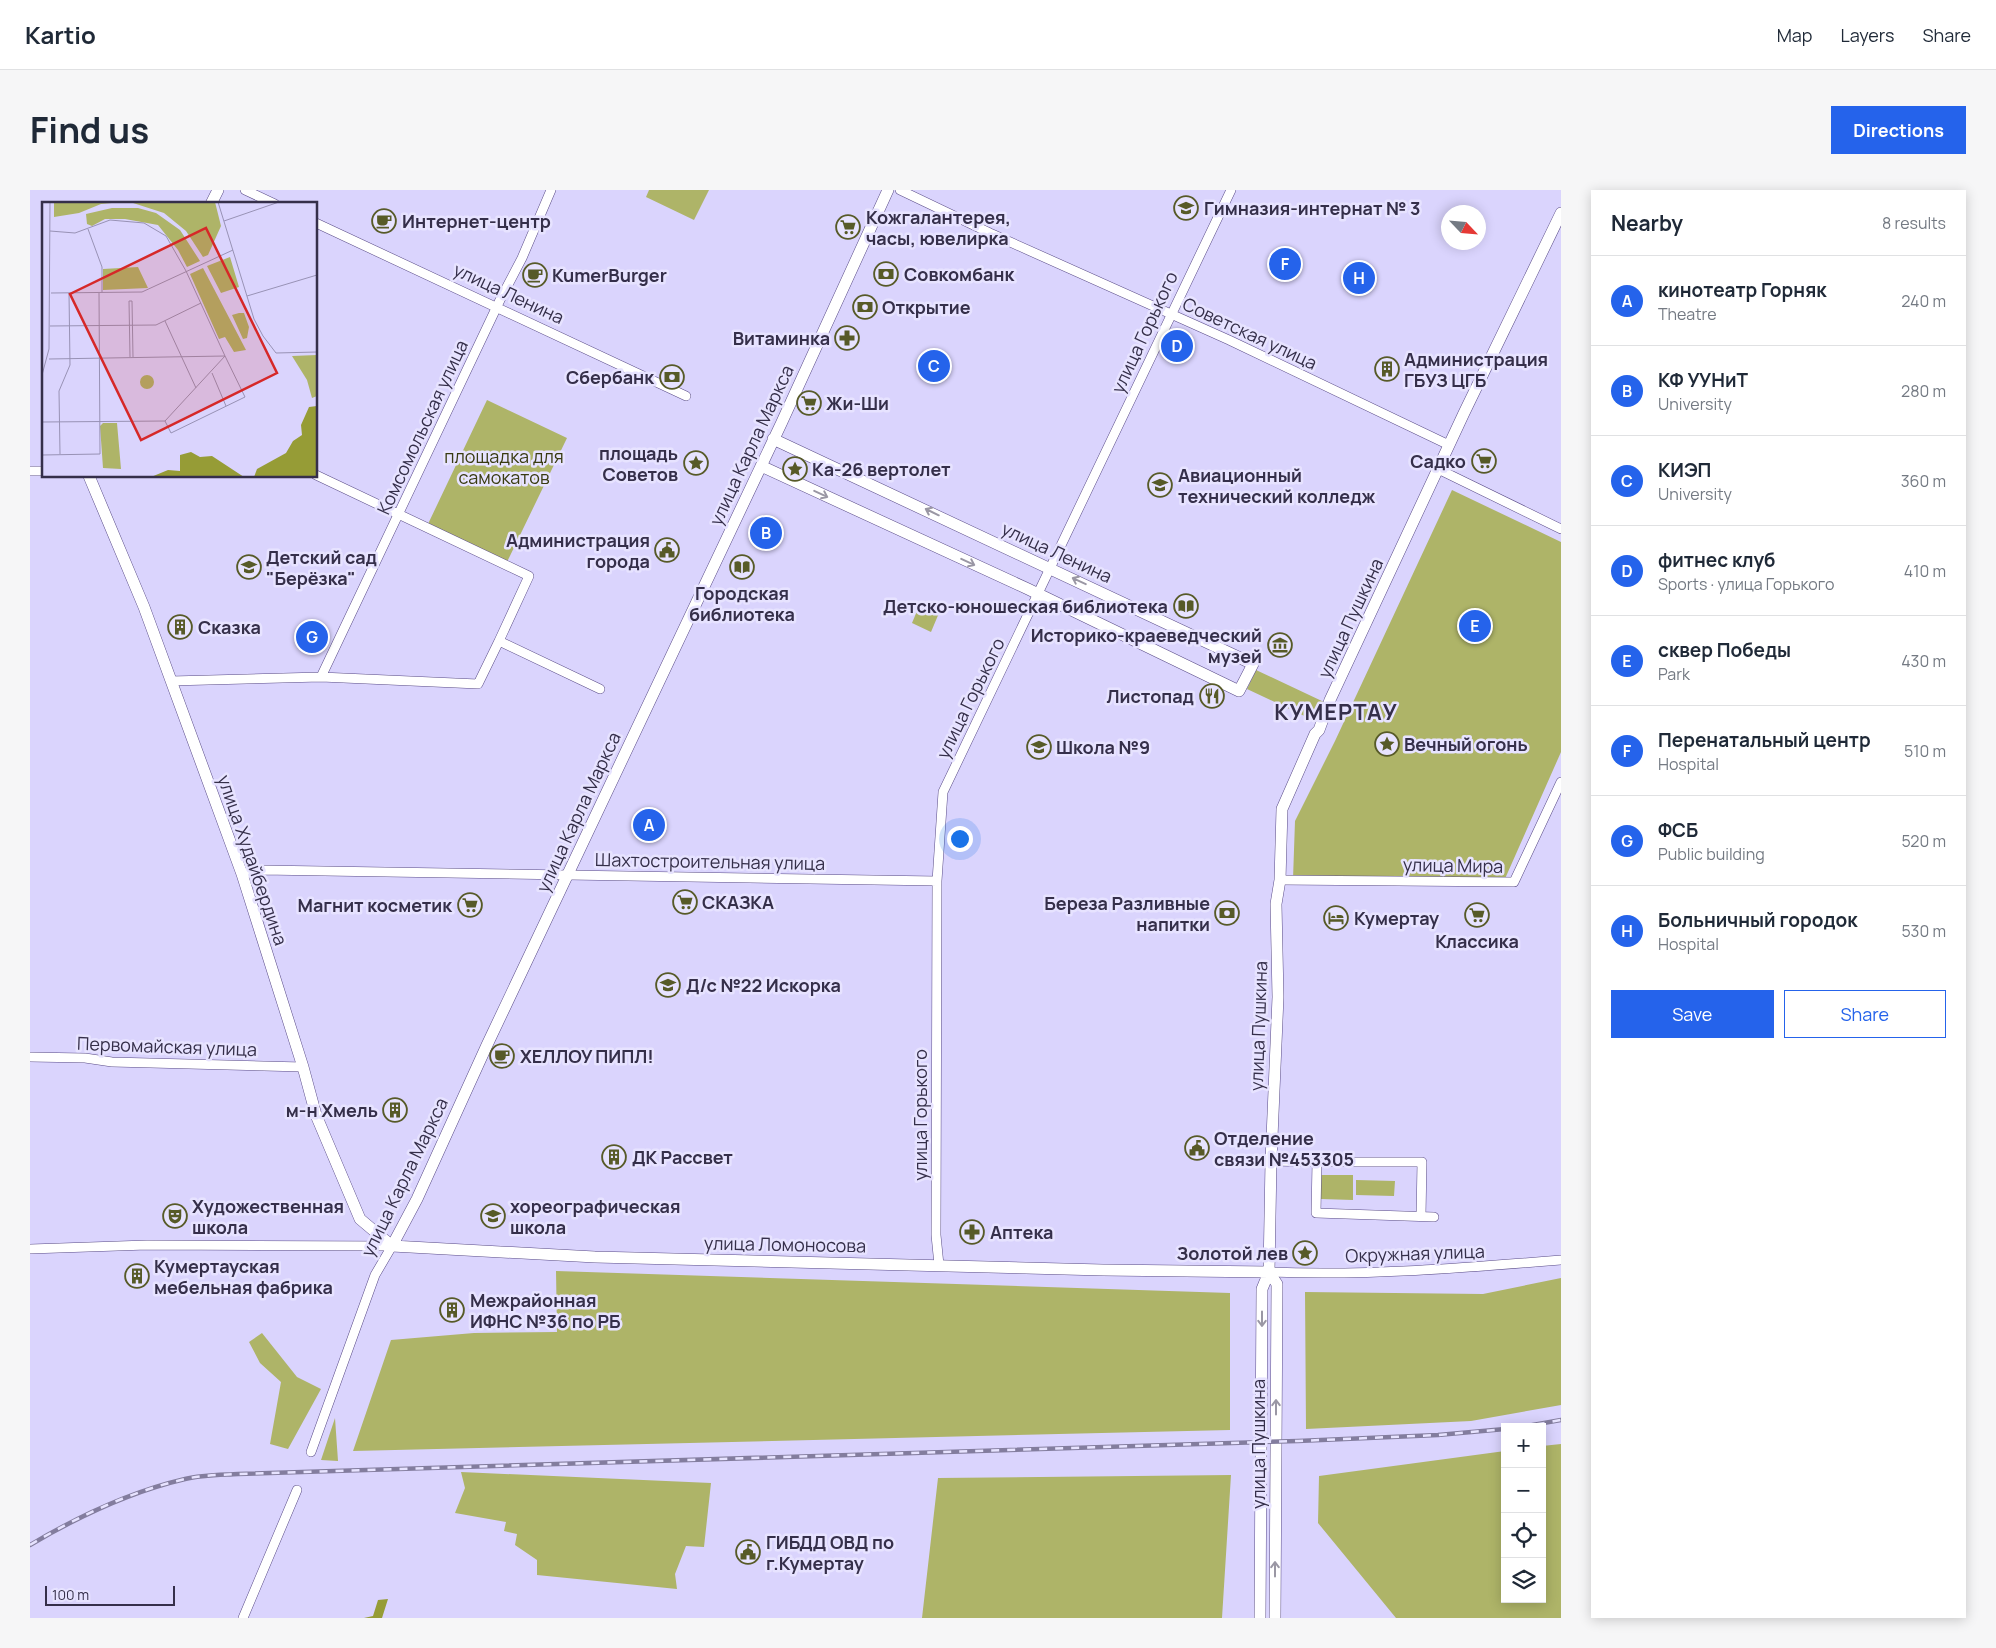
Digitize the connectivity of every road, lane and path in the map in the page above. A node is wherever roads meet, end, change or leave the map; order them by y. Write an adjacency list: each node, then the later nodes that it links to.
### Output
1 (218, 190): 7 (main road)
2 (245, 190): 8 (street)
3 (551, 190): 11 (street, Комсомольская улица)
4 (888, 190): 14 (main road, улица Карла Маркса)
5 (900, 190): 12 (street, Советская улица)
6 (1231, 190): 12 (street, улица Горького)
7 (212, 202)
8 (271, 202)
9 (1561, 213): 15 (main road, улица Пушкина)
10 (318, 224): 11 (street, улица Ленина)
11 (496, 308): 13 (street, улица Ленина); 20 (street, Комсомольская улица)
12 (1170, 314): 15 (street, Советская улица); 22 (street, улица Горького)
13 (686, 396)
14 (773, 439): 16 (main road, улица Карла Маркса); 22 (main road, улица Ленина, one-way to 14)
15 (1449, 445): 17 (main road, улица Пушкина)
16 (761, 466): 23 (main road, улица Ленина, one-way to 23); 30 (main road, улица Карла Маркса)
17 (1438, 469): 21 (street); 31 (main road, улица Пушкина)
18 (318, 476): 20 (street)
19 (90, 478): 26 (main road, улица Худайбердина)
20 (399, 514): 24 (street); 25 (street, Комсомольская улица)
21 (1561, 528)
22 (1050, 568): 23 (street, улица Горького); 23 (main road, улица Ленина, one-way to 22)
23 (1038, 594): 32 (street, улица Горького)
24 (499, 641): 25 (street); 27 (street)
25 (321, 677): 26 (street)
26 (171, 680): 29 (main road, улица Худайбердина)
27 (600, 689)
28 (1561, 782): 31 (street, улица Мира)
29 (242, 874): 30 (street, Шахтостроительная улица); 34 (main road, улица Худайбердина)
30 (568, 875): 32 (street, Шахтостроительная улица); 39 (main road, улица Карла Маркса)
31 (1280, 880): 35 (main road, улица Пушкина)
32 (937, 881): 42 (street, улица Горького)
33 (30, 1057): 34 (street, Первомайская улица)
34 (303, 1067): 39 (main road, улица Худайбердина)
35 (1271, 1161): 36 (street); 43 (main road, улица Пушкина)
36 (1317, 1162): 37 (street); 37 (street)
37 (1420, 1216): 38 (street)
38 (1434, 1217)
39 (392, 1246): 40 (street, улица Ломоносова); 42 (main road, улица Ломоносова); 44 (street, улица Карла Маркса)
40 (30, 1248)
41 (1561, 1260): 43 (street, Окружная улица)
42 (938, 1265): 43 (main road, улица Ломоносова)
43 (1269, 1272): 47 (main road, улица Пушкина, one-way to 47); 48 (main road, улица Пушкина, one-way to 43)
44 (311, 1452)
45 (297, 1490): 46 (street)
46 (243, 1618)
47 (1260, 1618)
48 (1275, 1618)

